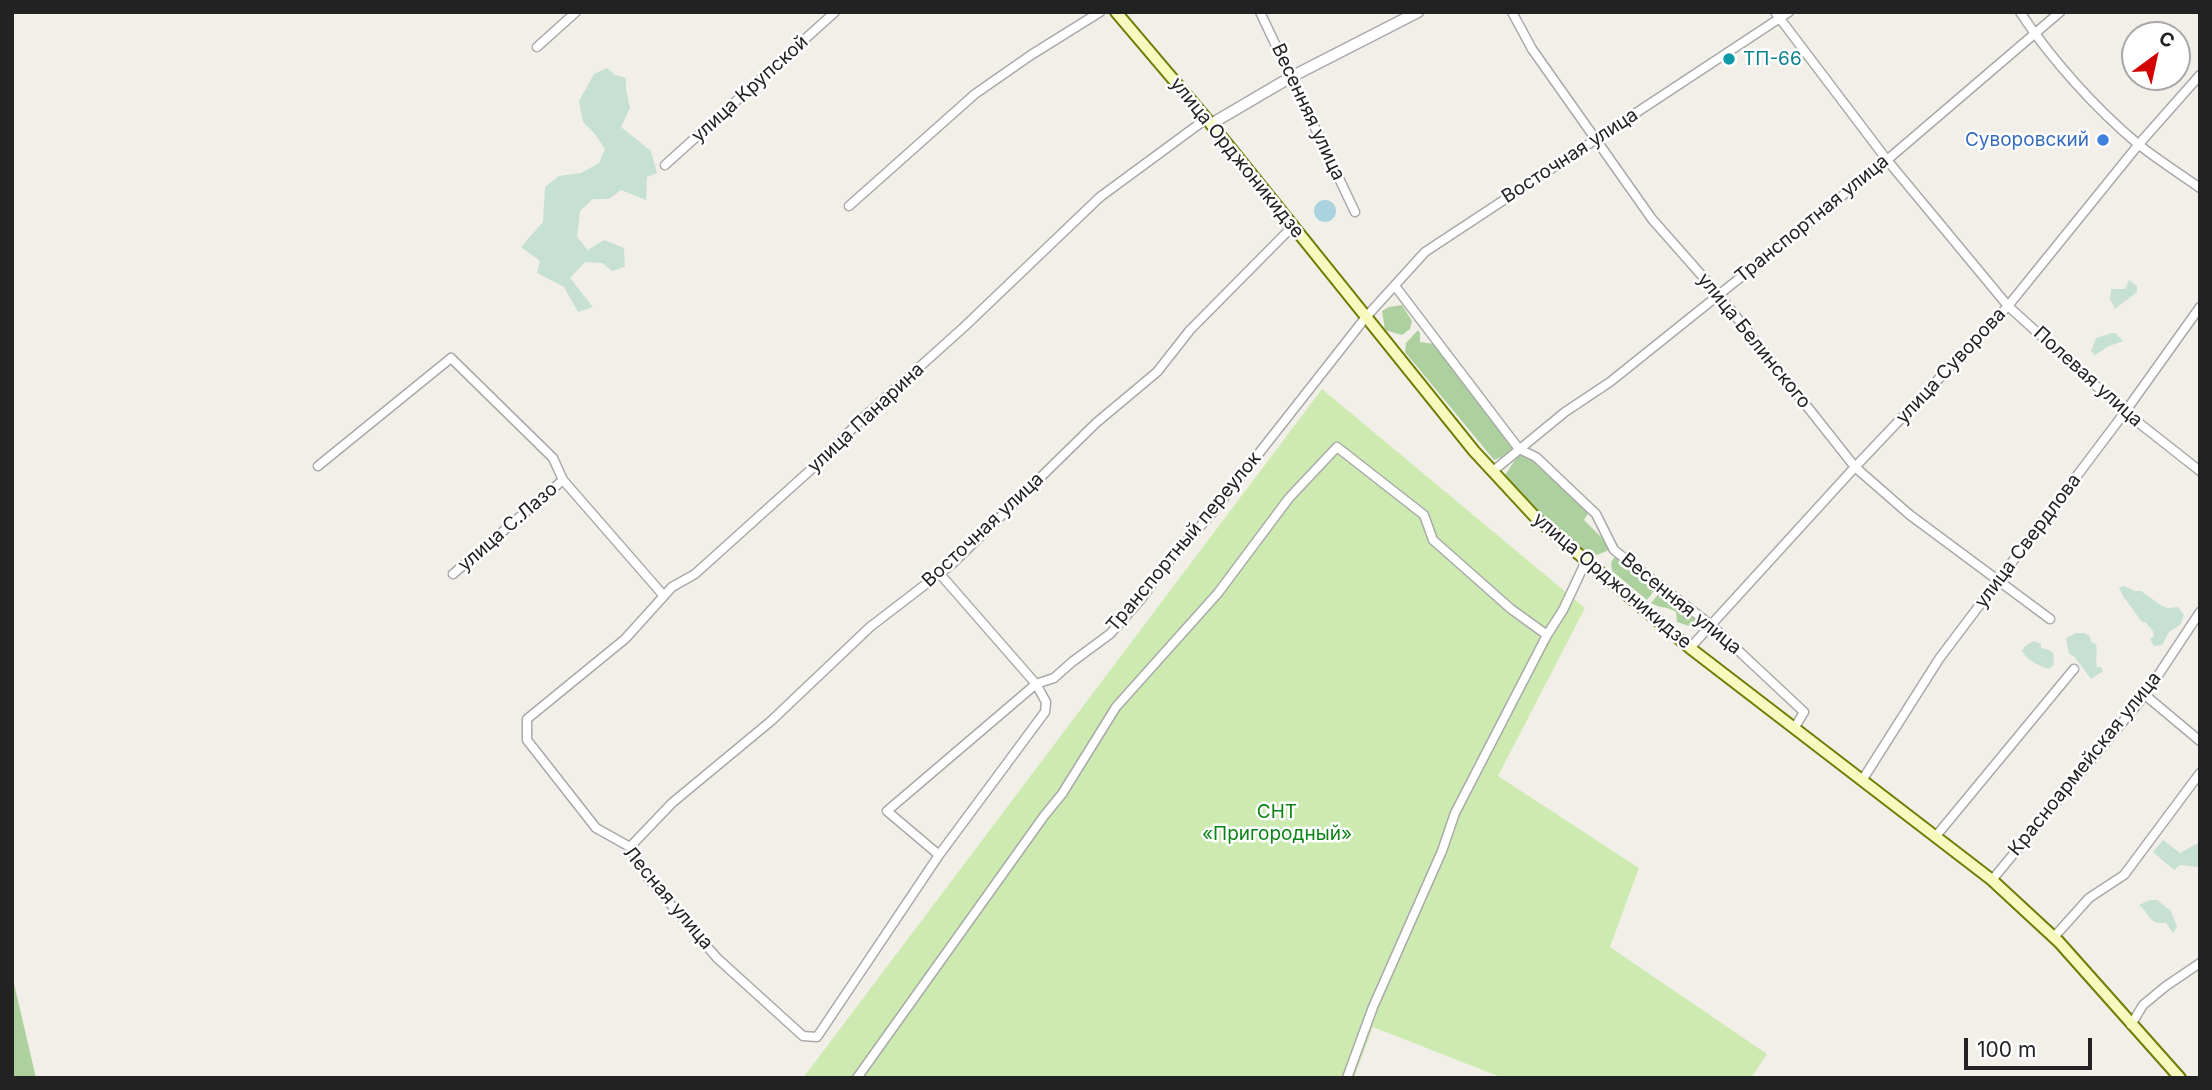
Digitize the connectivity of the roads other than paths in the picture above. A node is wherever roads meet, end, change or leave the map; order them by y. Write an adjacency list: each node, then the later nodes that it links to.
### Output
1 (576, 12): 13 (street)
2 (835, 12): 20 (street, улица Крупской)
3 (1100, 12): 22 (street)
4 (1116, 12): 16 (main road, улица Орджоникидзе)
5 (1260, 12): 15 (street, Весенняя улица)
6 (1418, 12): 15 (street, улица Панарина)
7 (1511, 12): 17 (street, улица Белинского)
8 (1789, 12): 11 (street, Восточная улица)
9 (2020, 12): 12 (street)
10 (2060, 12): 12 (street, Транспортная улица)
11 (1777, 16): 17 (street, Восточная улица); 19 (street, Полевая улица)
12 (2034, 34): 18 (street); 19 (street, Транспортная улица)
13 (537, 47)
14 (2200, 75): 18 (street, улица Суворова)
15 (1291, 77): 16 (street, улица Панарина); 23 (street, Весенняя улица)
16 (1209, 121): 24 (main road, улица Орджоникидзе); 41 (street, улица Панарина)
17 (1595, 140): 25 (street, Восточная улица); 26 (street, улица Белинского)
18 (2138, 144): 21 (street); 27 (street, улица Суворова)
19 (1887, 160): 26 (street, Транспортная улица); 27 (street, Полевая улица)
20 (665, 165)
21 (2200, 188)
22 (849, 206)
23 (1355, 212)
24 (1292, 226): 29 (main road, улица Орджоникидзе); 39 (street, Восточная улица)
25 (1395, 286): 29 (street, Восточная улица); 31 (street, Весенняя улица)
26 (1719, 295): 31 (street, Транспортная улица); 33 (street, улица Белинского)
27 (2008, 306): 30 (street, Полевая улица); 33 (street, улица Суворова)
28 (2200, 307): 30 (street, улица Свердлова)
29 (1366, 317): 34 (main road, улица Орджоникидзе); 48 (street, Транспортный переулок)
30 (2125, 412): 35 (street, Полевая улица); 40 (street, улица Свердлова)
31 (1519, 449): 34 (street, Транспортная улица); 44 (street, Весенняя улица)
32 (318, 466): 36 (street)
33 (1855, 467): 40 (street, улица Белинского); 44 (street, улица Суворова)
34 (1493, 471): 37 (main road, улица Орджоникидзе)
35 (2200, 471)
36 (563, 480): 38 (street, улица С.Лазо); 41 (street)
37 (1586, 561): 45 (street); 46 (main road, улица Орджоникидзе)
38 (453, 574)
39 (940, 574): 48 (street); 56 (street, Восточная улица)
40 (1998, 580): 43 (street, улица Белинского); 54 (street, улица Свердлова)
41 (664, 596): 50 (street, улица Панарина)
42 (2200, 612): 49 (street, Красноармейская улица)
43 (2050, 619)
44 (1711, 625): 46 (street, улица Суворова); 51 (street, Весенняя улица)
45 (1547, 635): 62 (street); 63 (street)
46 (1690, 648): 51 (main road, улица Орджоникидзе)
47 (2074, 669): 55 (street)
48 (1036, 684): 57 (street); 57 (street, Транспортный переулок)
49 (2145, 695): 52 (street); 58 (street, Красноармейская улица)
50 (527, 719): 56 (street, Лесная улица)
51 (1795, 727): 54 (main road, улица Орджоникидзе)
52 (2200, 741)
53 (2200, 773): 59 (street)
54 (1863, 779): 55 (main road, улица Орджоникидзе)
55 (1936, 836): 58 (main road, улица Орджоникидзе)
56 (630, 847): 57 (street, Лесная улица)
57 (939, 855)
58 (1992, 880): 59 (main road, улица Орджоникидзе)
59 (2054, 937): 61 (main road, улица Орджоникидзе)
60 (2200, 963): 61 (street)
61 (2131, 1025): 64 (main road, улица Орджоникидзе)
62 (857, 1078)
63 (1347, 1078)
64 (2180, 1078)

